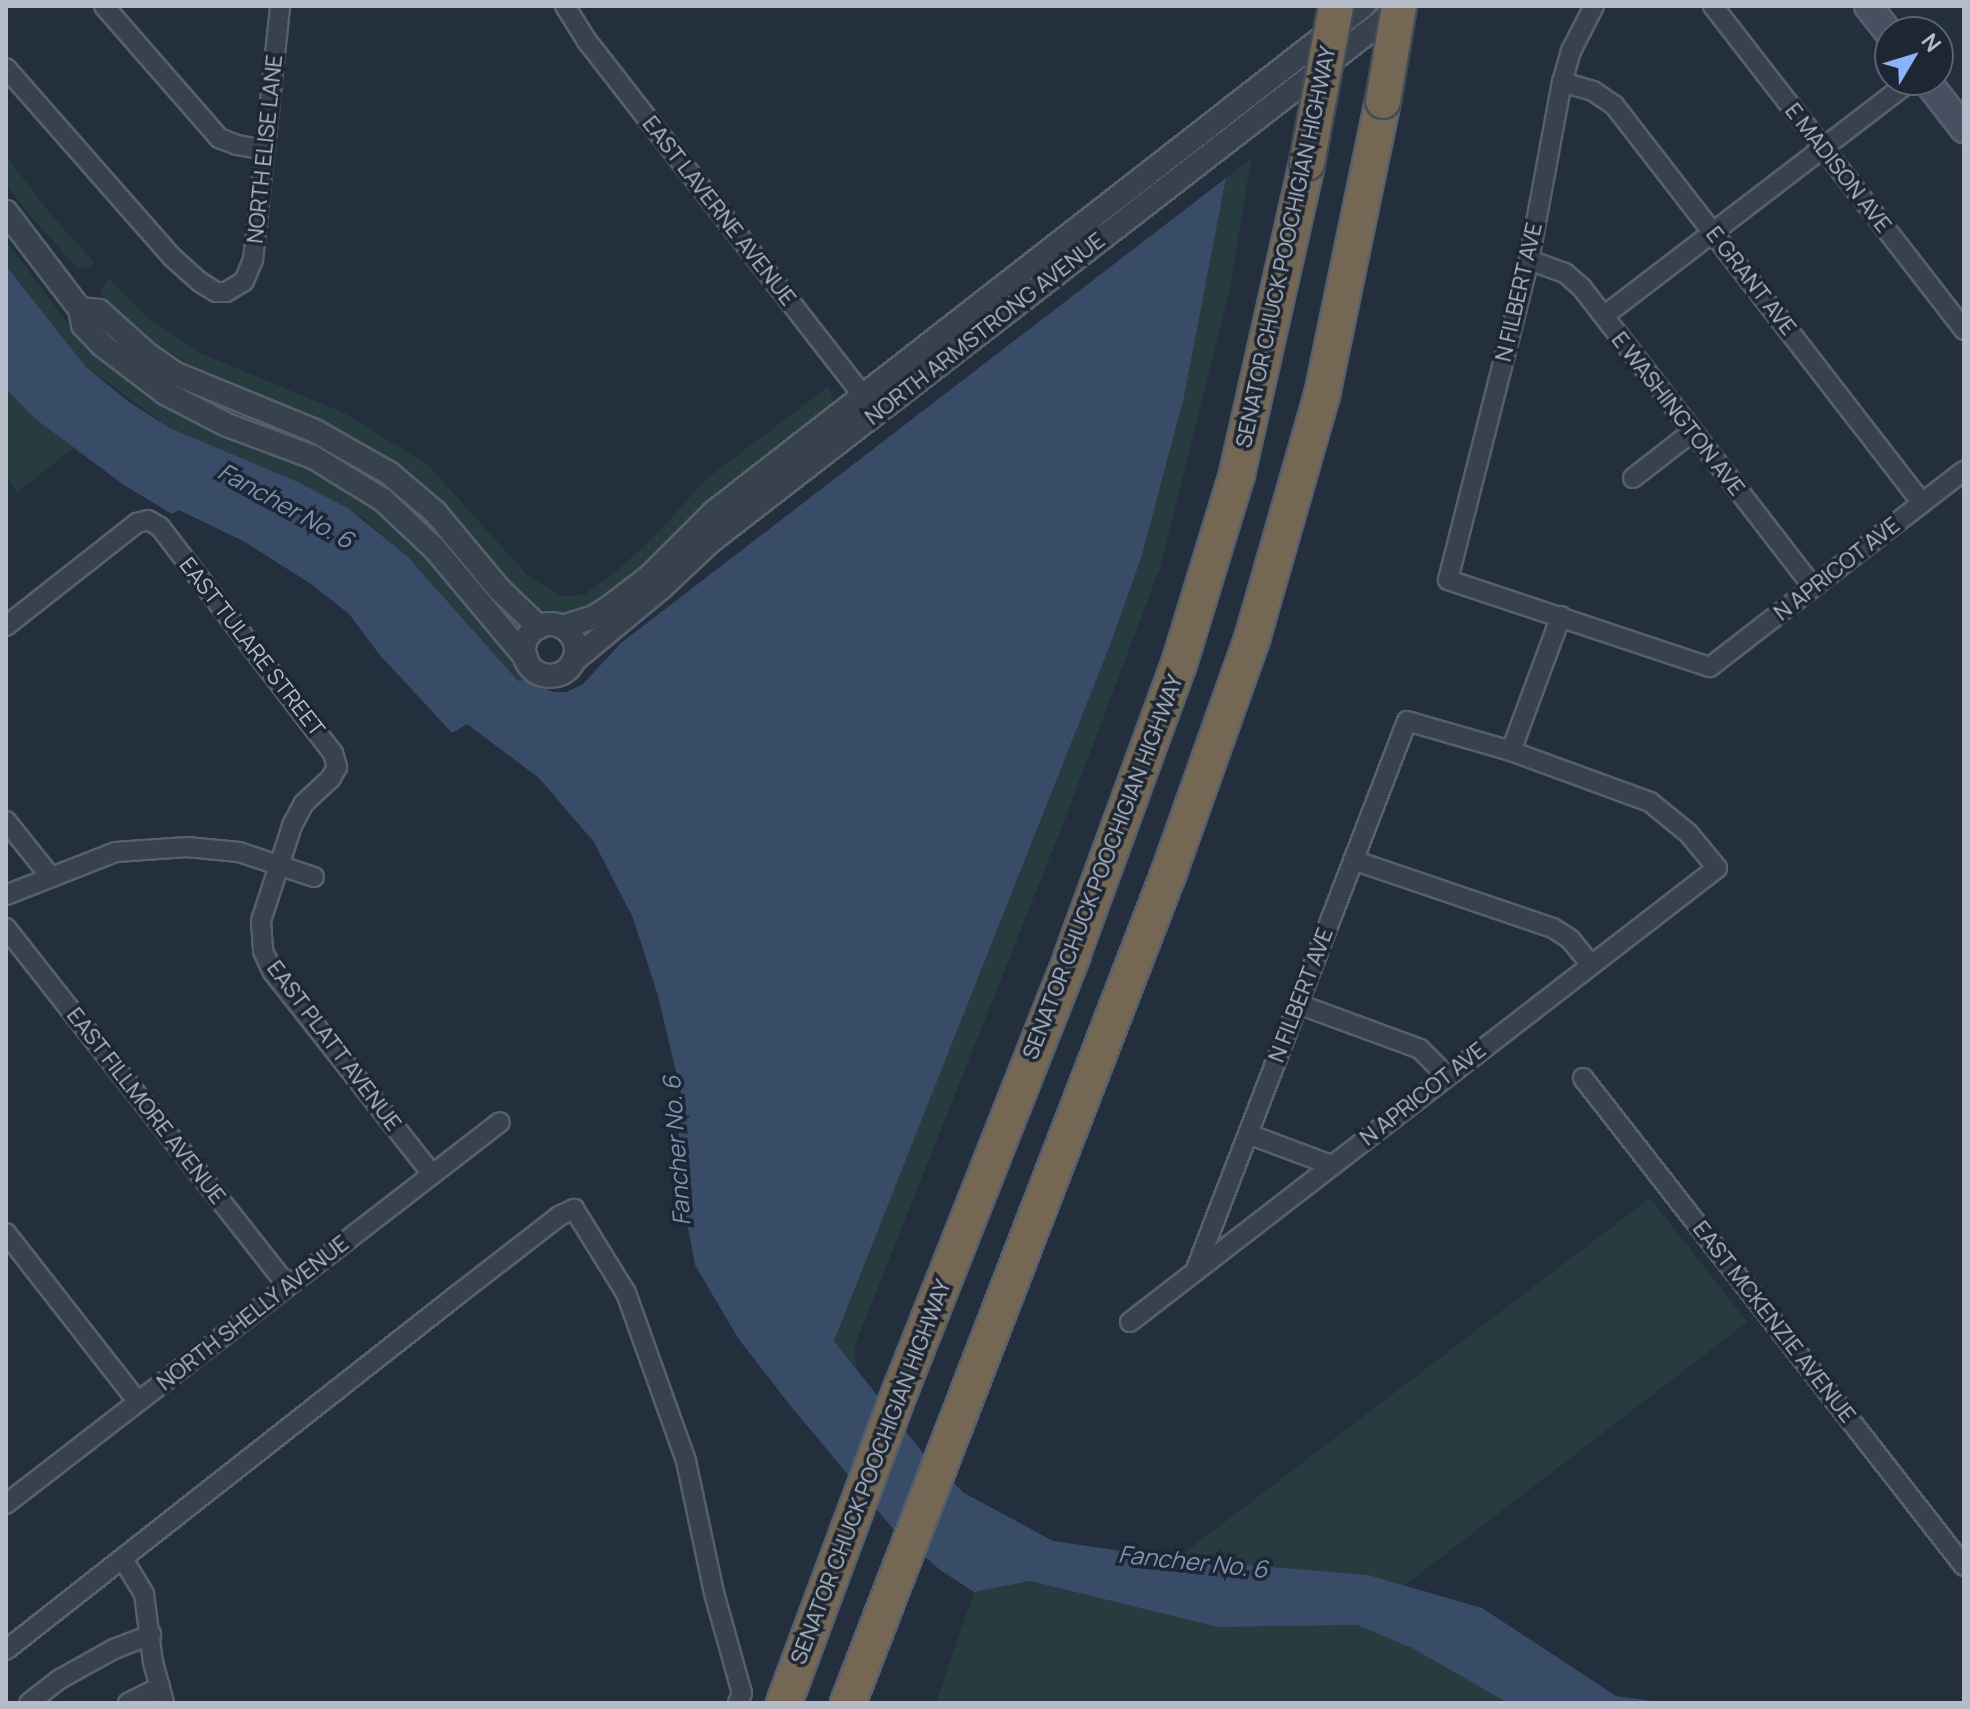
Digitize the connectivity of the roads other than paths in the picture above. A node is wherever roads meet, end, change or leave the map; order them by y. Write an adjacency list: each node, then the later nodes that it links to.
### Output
1 (104, 6): 15 (street)
2 (280, 6): 15 (street, NORTH ELISE LANE)
3 (565, 6): 22 (street, EAST LAVERNE AVENUE)
4 (1336, 6): 64 (highway, SENATOR CHUCK POOCHIGIAN HIGHWAY, bridge)
5 (1363, 6): 22 (street, NORTH ARMSTRONG AVENUE)
6 (1401, 6): 22 (street, NORTH ARMSTRONG AVENUE); 57 (highway, bridge)
7 (1594, 6): 10 (street, N FILBERT AVE)
8 (1713, 6): 14 (street, E MADISON AVE)
9 (6, 68): 15 (street, NORTH ELISE LANE)
10 (1562, 82): 17 (street, E GRANT AVE); 18 (street, N FILBERT AVE)
11 (1891, 96): 14 (street)
12 (1938, 96): 13 (main road)
13 (1964, 129)
14 (1823, 148): 17 (street); 21 (street, E MADISON AVE)
15 (264, 150)
16 (6, 212): 19 (street)
17 (1714, 232): 20 (street); 26 (street, E GRANT AVE)
18 (1529, 260): 20 (street, E WASHINGTON AVE); 28 (street, N FILBERT AVE)
19 (80, 309): 30 (street); 31 (street)
20 (1604, 316): 23 (street, E WASHINGTON AVE)
21 (1964, 330)
22 (870, 404): 30 (street, NORTH ARMSTRONG AVENUE); 32 (street, NORTH ARMSTRONG AVENUE)
23 (1692, 432): 25 (street); 27 (street, E WASHINGTON AVE)
24 (1964, 471): 26 (street, N APRICOT AVE)
25 (1633, 478)
26 (1922, 503): 27 (street, N APRICOT AVE)
27 (1813, 587): 28 (street, N APRICOT AVE)
28 (1561, 616): 33 (street)
29 (6, 626): 36 (street, EAST TULARE STREET)
30 (551, 627): 31 (street); 32 (street)
31 (526, 658): 32 (street)
32 (574, 660)
33 (1511, 751): 35 (street, N FILBERT AVE); 41 (street, N APRICOT AVE)
34 (6, 821): 37 (street)
35 (1353, 860): 41 (street); 42 (street, N FILBERT AVE)
36 (281, 864): 37 (street); 38 (street); 48 (street, EAST PLATT AVENUE)
37 (50, 876): 39 (street)
38 (314, 877)
39 (6, 895)
40 (6, 928): 51 (street, EAST FILLMORE AVENUE)
41 (1591, 965): 43 (street, N APRICOT AVE)
42 (1298, 1004): 43 (street); 46 (street, N FILBERT AVE)
43 (1447, 1076): 47 (street, N APRICOT AVE)
44 (1583, 1078): 56 (street, EAST MCKENZIE AVENUE)
45 (500, 1122): 48 (street, NORTH SHELLY AVENUE)
46 (1248, 1134): 47 (street); 50 (street, N FILBERT AVE)
47 (1331, 1165): 50 (street, N APRICOT AVE)
48 (432, 1174): 51 (street, NORTH SHELLY AVENUE)
49 (6, 1233): 53 (street)
50 (1196, 1269): 52 (street, N APRICOT AVE)
51 (287, 1285): 53 (street, NORTH SHELLY AVENUE)
52 (1130, 1322)
53 (138, 1402): 54 (street, NORTH SHELLY AVENUE)
54 (6, 1504)
55 (123, 1559): 58 (street); 59 (street); 63 (street)
56 (1964, 1566)
57 (897, 1568): 65 (highway); 66 (highway)
58 (151, 1635): 60 (street); 61 (street)
59 (6, 1650)
60 (162, 1695): 62 (street)
61 (29, 1703)
62 (128, 1703)
63 (738, 1703)
64 (784, 1703)
65 (848, 1703)
66 (870, 1703)

